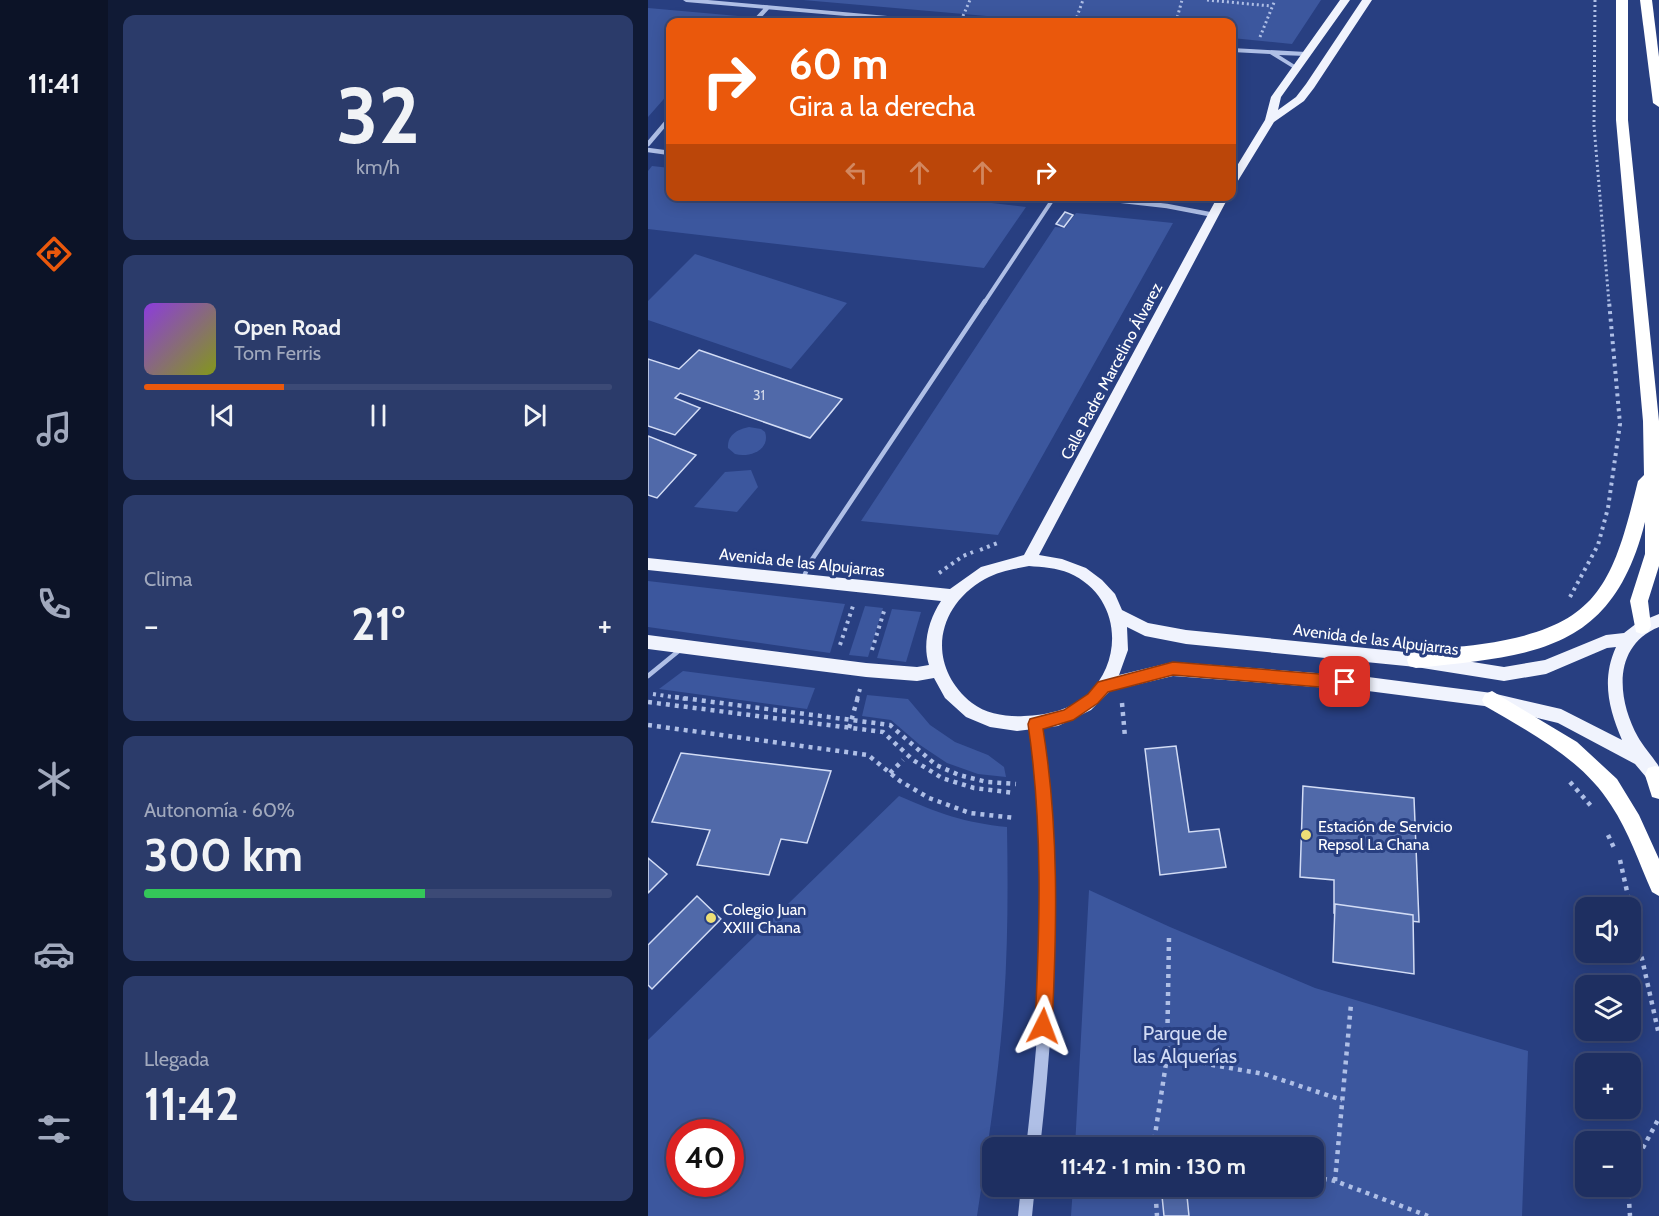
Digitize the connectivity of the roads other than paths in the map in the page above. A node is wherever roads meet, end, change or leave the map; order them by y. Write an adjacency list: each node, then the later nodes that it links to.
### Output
1 (686, 0): 7 (street)
2 (1345, 0): 14 (main road)
3 (1356, 0): 10 (main road)
4 (1366, 0): 10 (main road)
5 (1622, 0): 27 (highway)
6 (1646, 0): 16 (highway)
7 (767, 8): 8 (street); 9 (street)
8 (758, 18)
9 (885, 18)
10 (1356, 18): 11 (main road)
11 (1349, 28): 14 (main road); 17 (main road)
12 (1236, 50): 13 (street)
13 (1273, 54): 14 (street); 15 (street)
14 (1306, 54): 15 (main road)
15 (1296, 68): 17 (main road)
16 (1659, 103)
17 (1270, 120): 22 (main road)
18 (666, 123): 19 (street)
19 (648, 144)
20 (648, 150): 21 (street)
21 (666, 152)
22 (1236, 175)
23 (1052, 201): 30 (street)
24 (1122, 201): 26 (street)
25 (1221, 201): 26 (main road, Calle Padre Marcelino Álvarez)
26 (1214, 215): 28 (main road, Calle Padre Marcelino Álvarez)
27 (1652, 453): 34 (highway); 38 (highway)
28 (1029, 560): 31 (main road); 32 (main road)
29 (648, 564): 30 (main road, Avenida de las Alpujarras)
30 (803, 581): 31 (main road, Avenida de las Alpujarras)
31 (953, 596): 39 (main road)
32 (1119, 615): 38 (main road, Avenida de las Alpujarras); 41 (main road)
33 (1659, 620): 34 (main road)
34 (1642, 626): 35 (main road)
35 (1628, 639): 38 (main road, Avenida de las Alpujarras); 44 (main road)
36 (648, 642): 37 (main road)
37 (682, 648): 39 (main road); 40 (street)
38 (1416, 660)
39 (937, 671): 43 (main road)
40 (648, 676)
41 (1103, 686): 42 (main road); 43 (main road)
42 (1492, 700): 44 (main road); 46 (highway)
43 (1035, 724): 47 (street)
44 (1641, 758): 45 (main road)
45 (1658, 781)
46 (1659, 885)
47 (1034, 1137)
48 (1027, 1197): 49 (street)
49 (1025, 1216)

